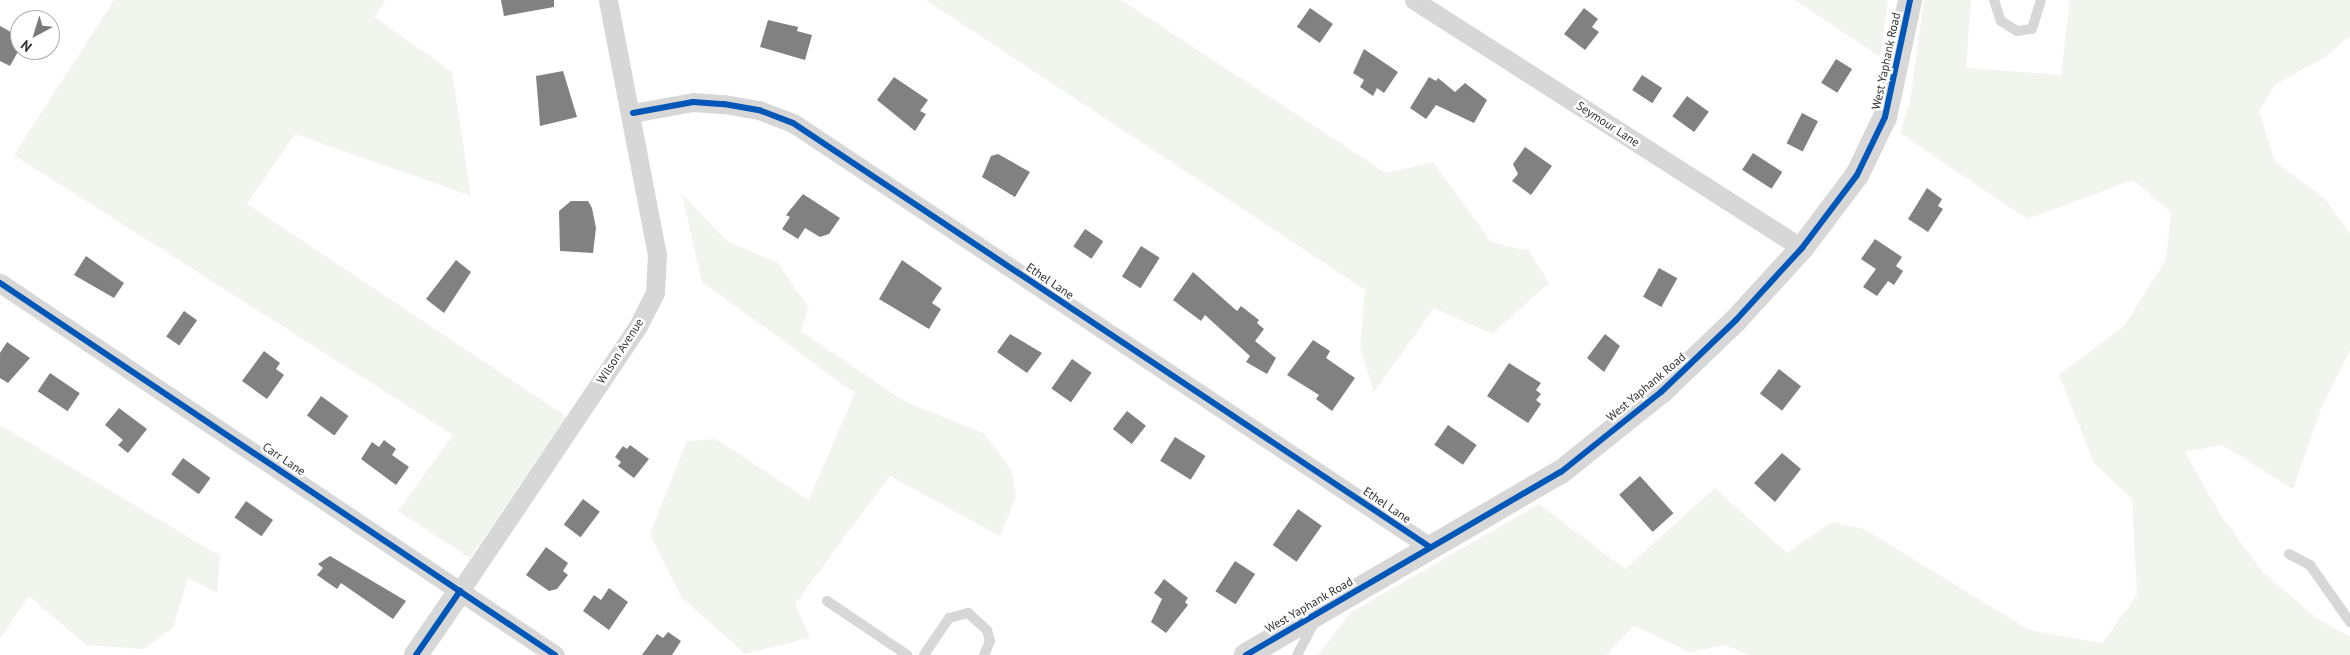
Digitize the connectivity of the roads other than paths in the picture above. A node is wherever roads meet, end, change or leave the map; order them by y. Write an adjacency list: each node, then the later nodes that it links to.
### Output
1 (608, 0): 6 (street, Wilson Avenue)
2 (1414, 0): 7 (street, Seymour Lane)
3 (1910, 0): 7 (street, West Yaphank Road)
4 (1994, 0): 5 (lane)
5 (2041, 0)
6 (633, 113): 9 (street, Ethel Lane); 11 (street, Wilson Avenue)
7 (1802, 248): 9 (street, West Yaphank Road)
8 (0, 283): 11 (street, Carr Lane)
9 (1430, 547): 13 (street, West Yaphank Road)
10 (2289, 554): 14 (lane)
11 (460, 591): 15 (street, Wilson Avenue); 16 (street, Carr Lane)
12 (827, 601): 17 (lane)
13 (1320, 611): 20 (street, West Yaphank Road); 21 (lane)
14 (2350, 622)
15 (416, 655)
16 (555, 655)
17 (907, 655)
18 (924, 655): 19 (lane)
19 (984, 655)
20 (1246, 655)
21 (1296, 655)

